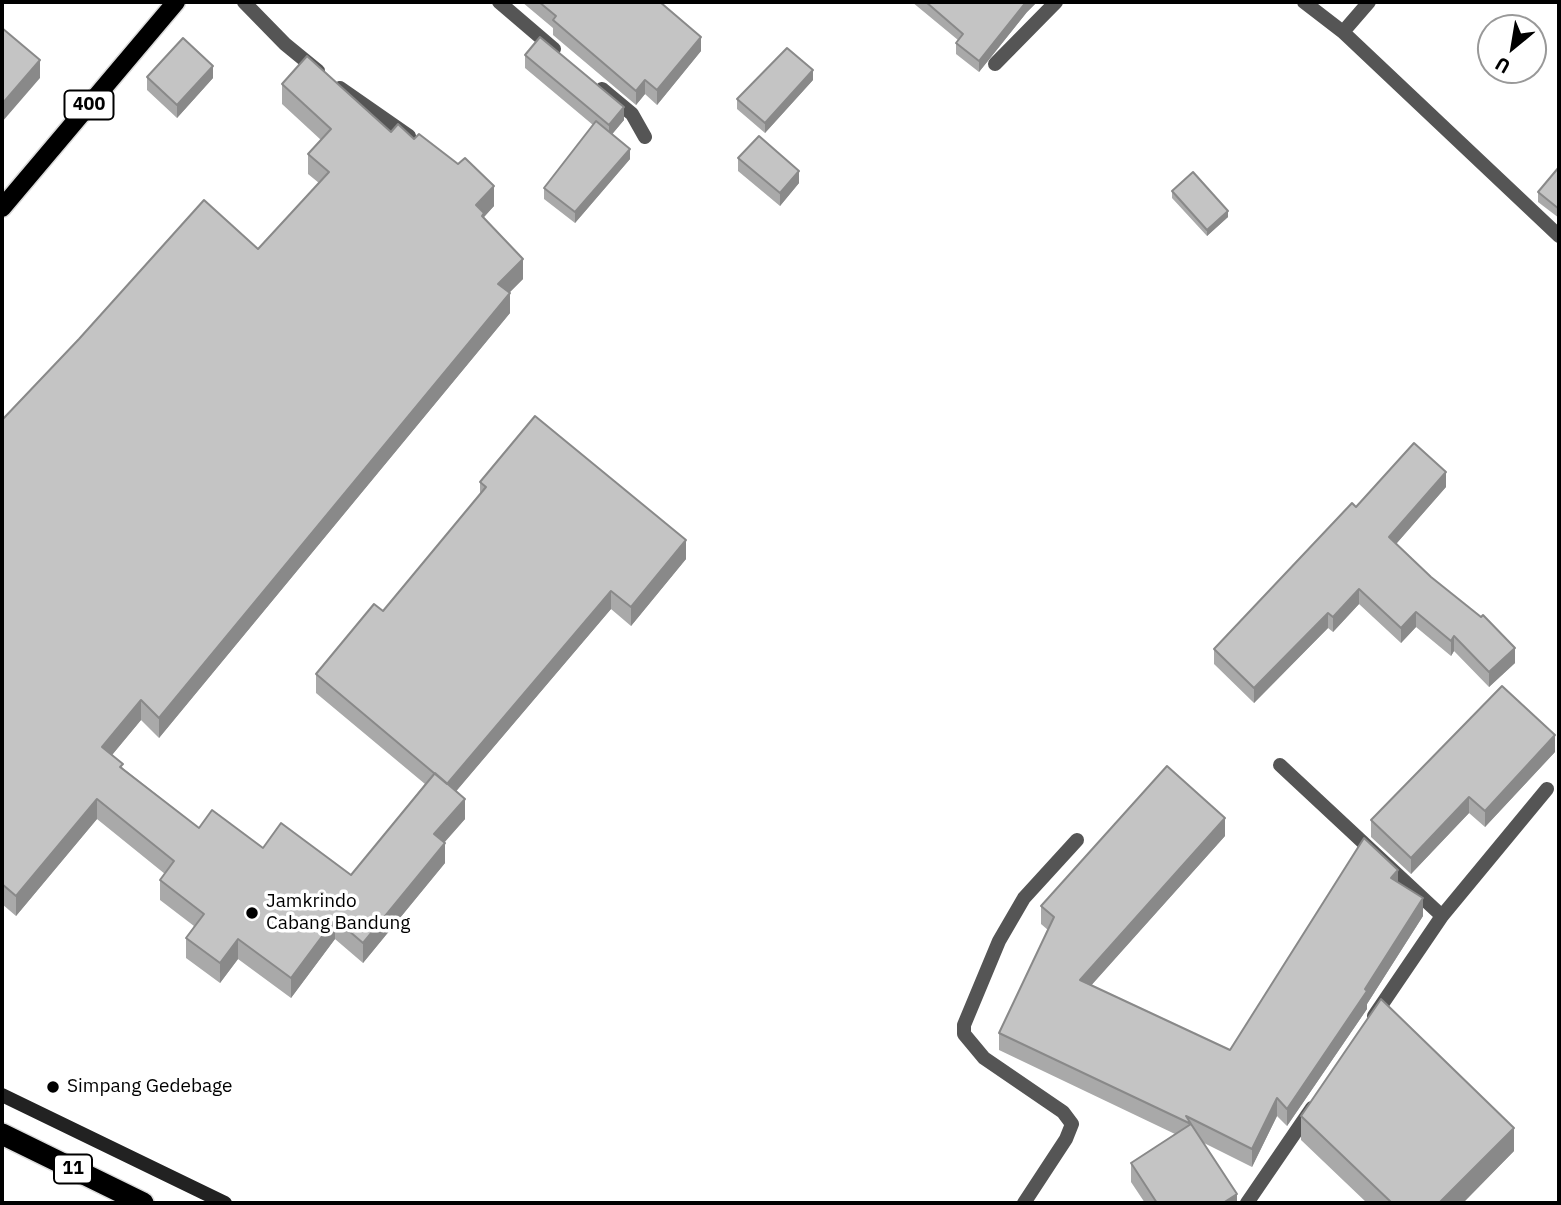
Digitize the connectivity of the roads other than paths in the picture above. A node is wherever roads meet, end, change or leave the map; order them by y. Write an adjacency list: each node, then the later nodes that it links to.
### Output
1 (176, 2): 13 (main road, 400)
2 (244, 2): 12 (street)
3 (499, 2): 8 (street)
4 (1056, 2): 9 (street)
5 (1304, 2): 7 (street)
6 (1369, 2): 7 (street)
7 (1343, 33): 14 (street)
8 (564, 58)
9 (995, 64)
10 (593, 82): 11 (street)
11 (645, 137)
12 (425, 147)
13 (2, 208)
14 (1559, 236)
15 (1280, 765): 18 (street)
16 (1547, 789): 18 (street)
17 (1077, 839): 25 (street)
18 (1442, 916): 19 (street)
19 (1365, 1030)
20 (2, 1095): 24 (main road)
21 (1318, 1098): 26 (street)
22 (2, 1134): 23 (highway, 11)
23 (144, 1203)
24 (225, 1203)
25 (1024, 1203)
26 (1247, 1203)

